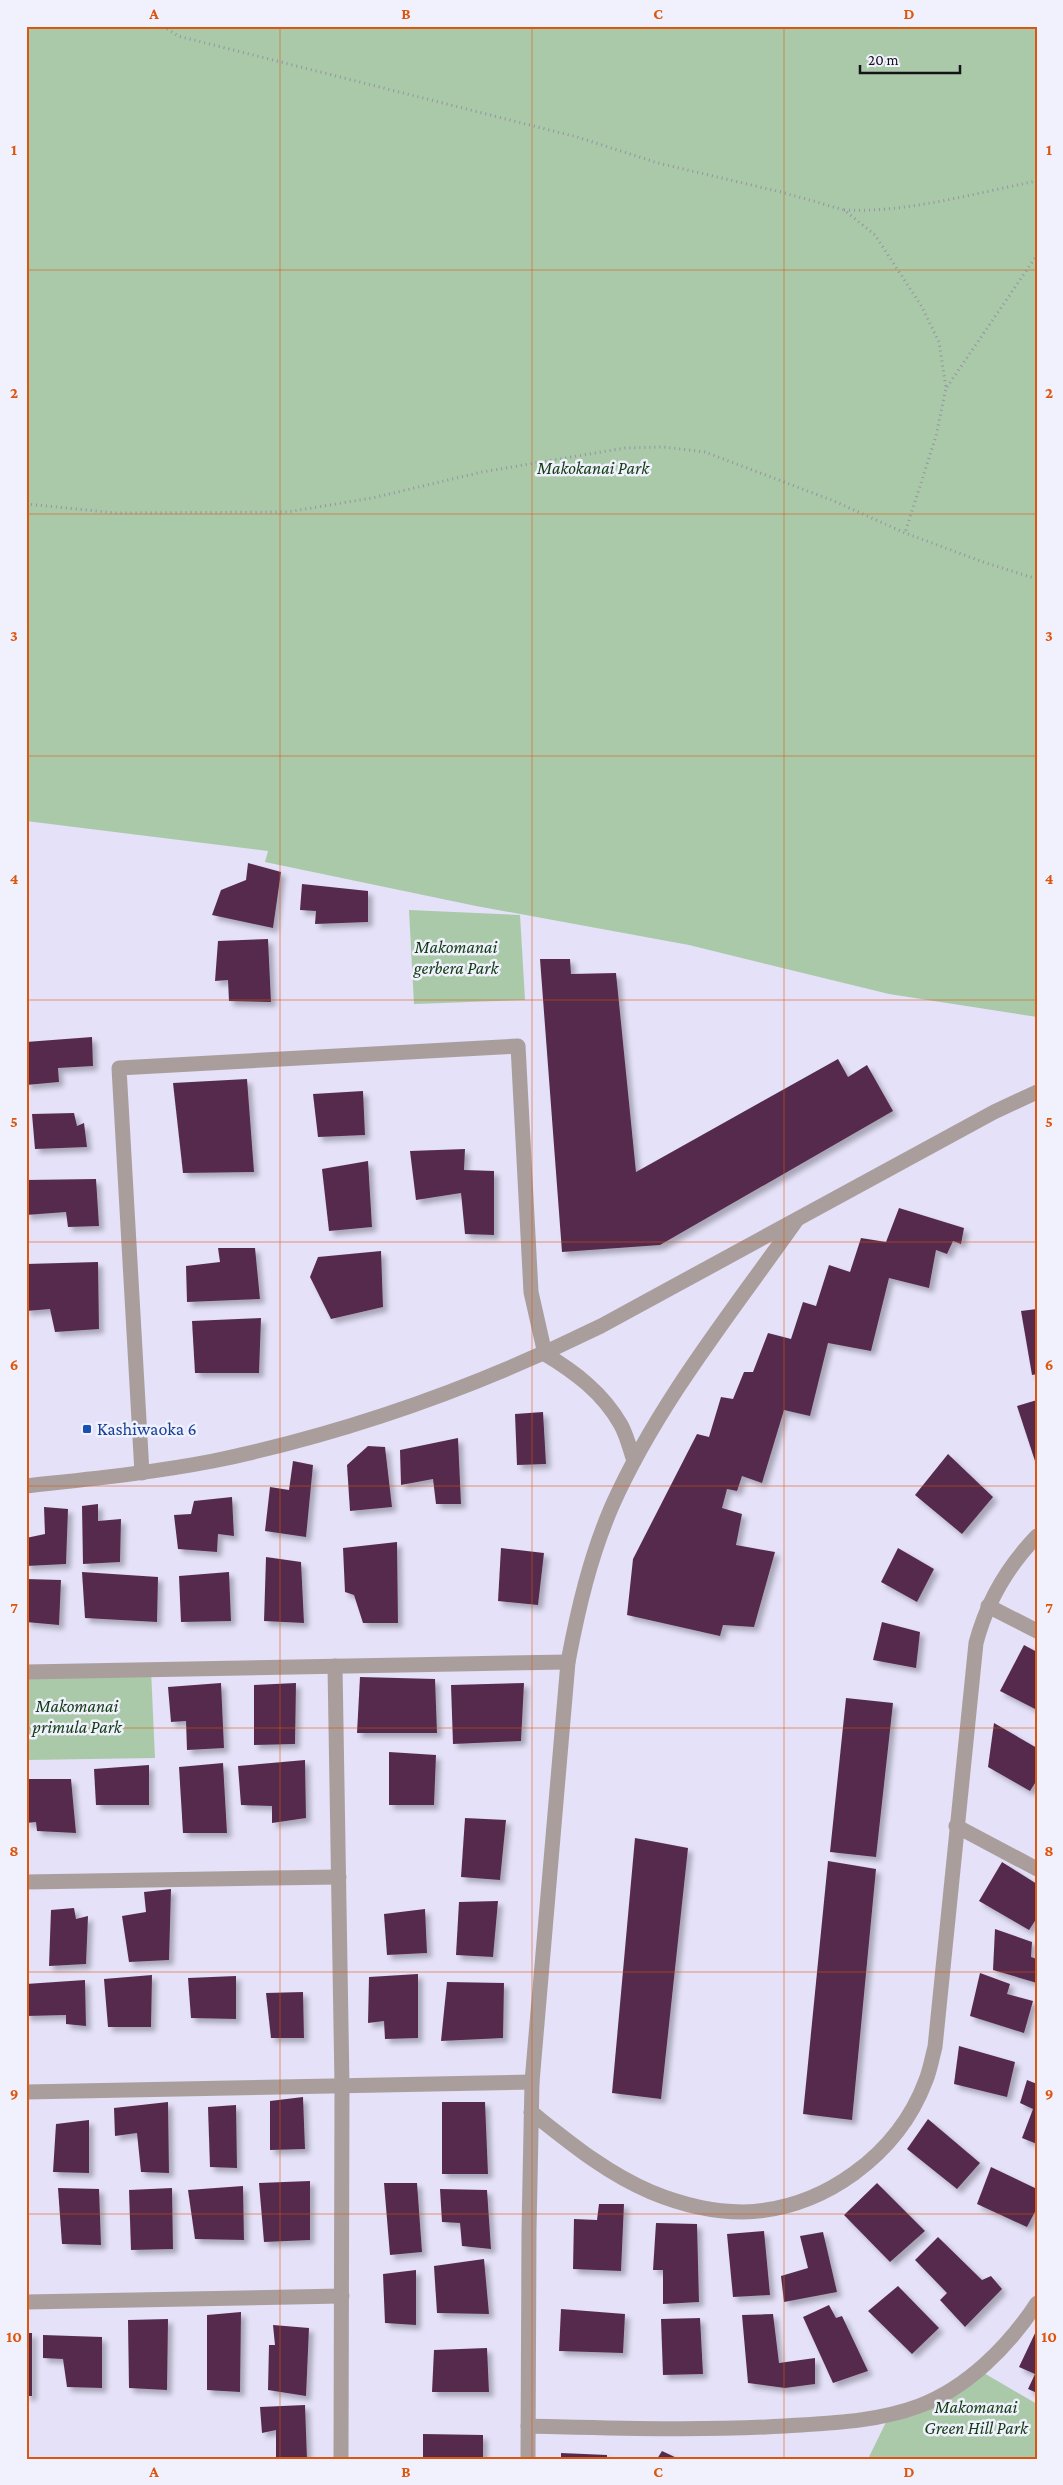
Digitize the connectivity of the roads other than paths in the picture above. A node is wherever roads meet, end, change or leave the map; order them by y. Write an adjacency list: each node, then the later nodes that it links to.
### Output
1 (1037, 1092): 2 (street)
2 (796, 1221): 3 (street); 4 (street)
3 (545, 1354): 4 (street); 5 (street); 5 (street)
4 (634, 1461): 10 (street)
5 (142, 1473): 6 (street)
6 (26, 1486)
7 (1037, 1536): 8 (street)
8 (988, 1606): 9 (street); 13 (street)
9 (1037, 1631)
10 (568, 1662): 11 (street); 17 (street)
11 (336, 1666): 12 (street); 15 (street)
12 (26, 1672)
13 (956, 1826): 14 (street); 20 (street)
14 (1037, 1869)
15 (339, 1877): 16 (street); 18 (street)
16 (26, 1882)
17 (532, 2082): 18 (street); 20 (street)
18 (342, 2086): 19 (street); 21 (street)
19 (26, 2092)
20 (531, 2112): 24 (street)
21 (342, 2296): 22 (street); 25 (street)
22 (26, 2302)
23 (1037, 2304): 24 (street)
24 (528, 2426): 26 (street)
25 (340, 2459)
26 (528, 2459)

